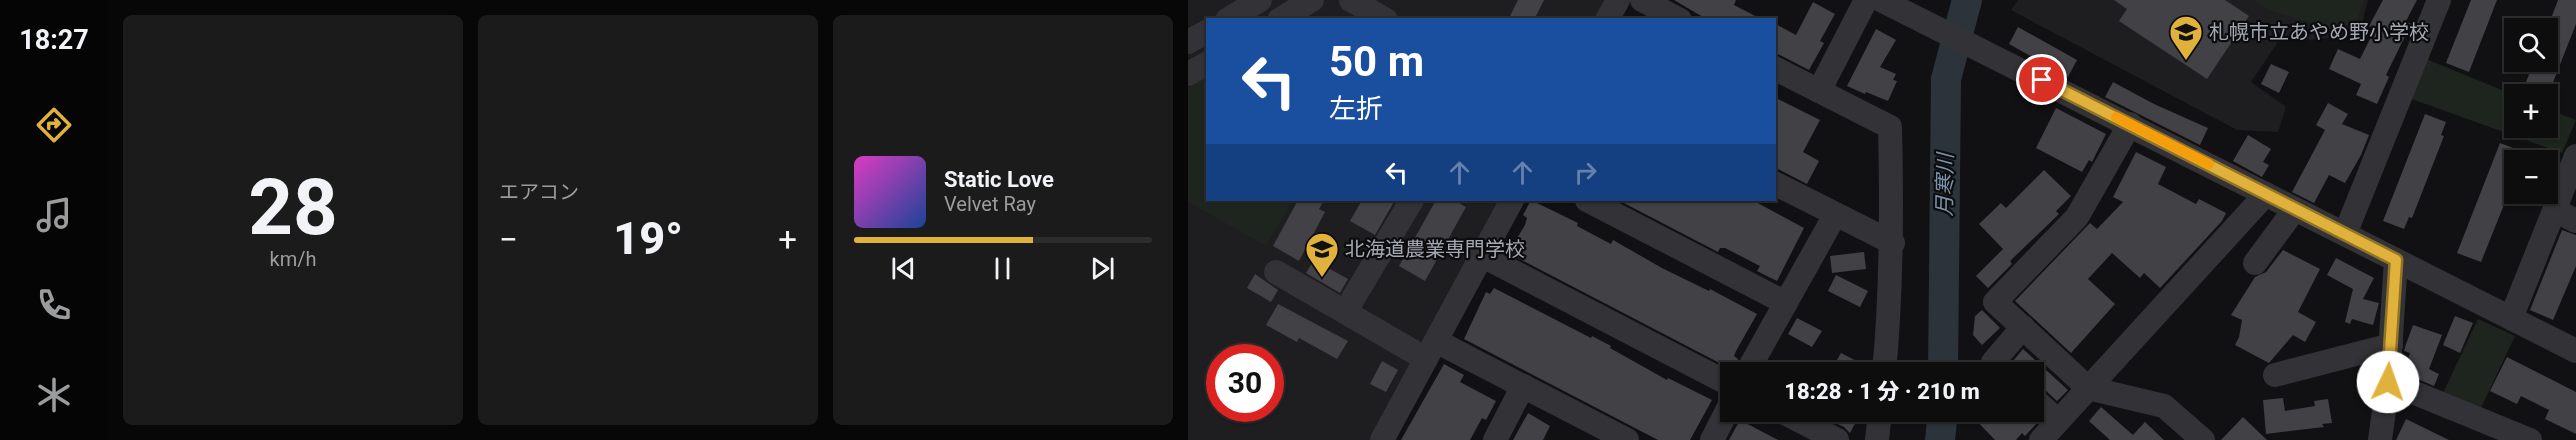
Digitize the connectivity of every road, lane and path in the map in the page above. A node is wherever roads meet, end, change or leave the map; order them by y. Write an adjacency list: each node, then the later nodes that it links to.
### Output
1 (1260, 0): 9 (street)
2 (1312, 0): 10 (street)
3 (1618, 0): 12 (street)
4 (1642, 0): 13 (street)
5 (1866, 0): 19 (street)
6 (1881, 0): 20 (street)
7 (2439, 0): 30 (street)
8 (1356, 1): 11 (street)
9 (1230, 18)
10 (1283, 18)
11 (1383, 18)
12 (1608, 18)
13 (1676, 18)
14 (1206, 32): 15 (street)
15 (1188, 42)
16 (1206, 64): 18 (street)
17 (1776, 69): 19 (street)
18 (1188, 74)
19 (1820, 91): 31 (street)
20 (2130, 124): 23 (street); 39 (street)
21 (2576, 156): 29 (street)
22 (1776, 184): 28 (street)
23 (2266, 194): 27 (street); 50 (street)
24 (1411, 201): 37 (street)
25 (1511, 201): 32 (street)
26 (1589, 201): 36 (street)
27 (2295, 209): 30 (street); 34 (street)
28 (1835, 215): 31 (street); 36 (street)
29 (2565, 215): 38 (street)
30 (2345, 234): 33 (street)
31 (1893, 243): 44 (street)
32 (1481, 255): 41 (street); 47 (street)
33 (2396, 260): 38 (street); 40 (street)
34 (2255, 263)
35 (1276, 272): 37 (street)
36 (1786, 303): 43 (street)
37 (1345, 312): 41 (street)
38 (2511, 318): 42 (street)
39 (2023, 327): 45 (street); 50 (street)
40 (2391, 345): 46 (street); 48 (street)
41 (1431, 350): 49 (street); 57 (street)
42 (2576, 351)
43 (1754, 362)
44 (1885, 362)
45 (1993, 362)
46 (2275, 375)
47 (1720, 379)
48 (2388, 382): 64 (street); 65 (street)
49 (1523, 386): 56 (street); 58 (street)
50 (2088, 388): 52 (street); 63 (street)
51 (2044, 408): 52 (street)
52 (2058, 421): 62 (street)
53 (1721, 422): 59 (street)
54 (1803, 422): 60 (street)
55 (1879, 422): 61 (street)
56 (1612, 437)
57 (1382, 440)
58 (1495, 440)
59 (1712, 440)
60 (1838, 440)
61 (1877, 440)
62 (2041, 440)
63 (2203, 440)
64 (2380, 440)
65 (2530, 440)

